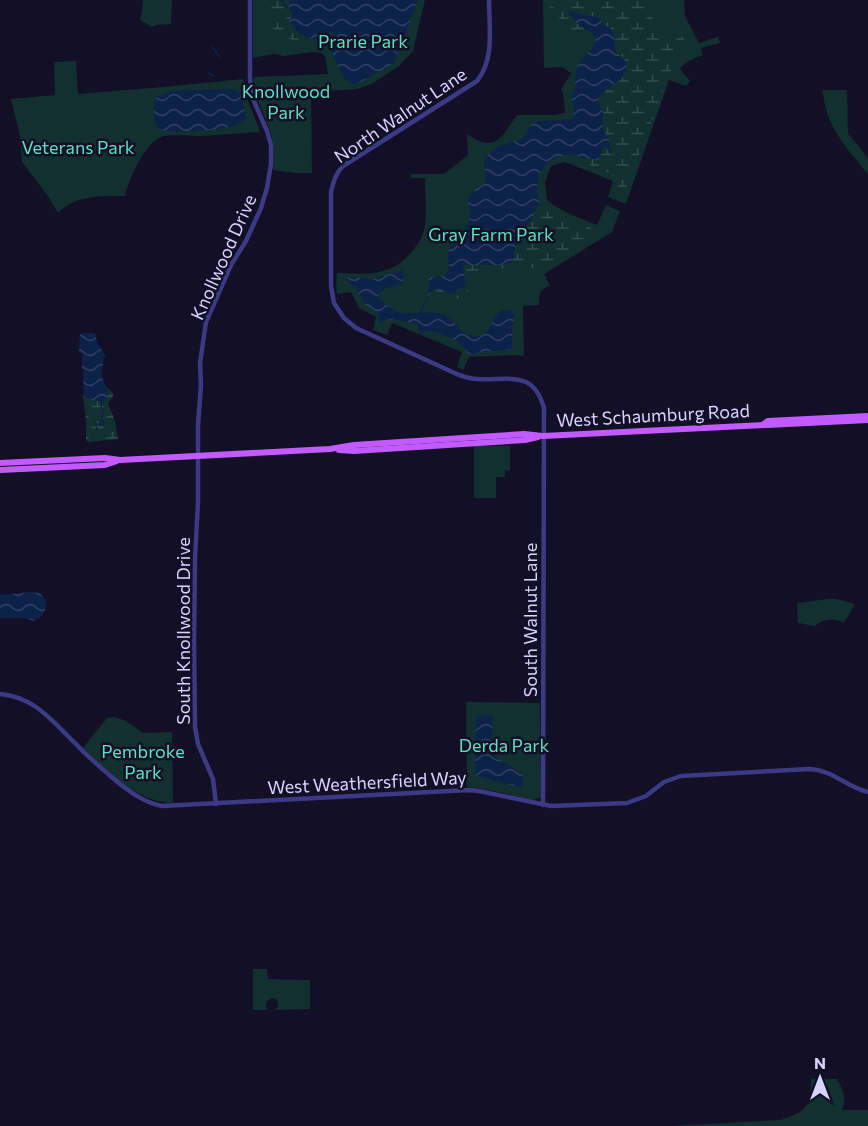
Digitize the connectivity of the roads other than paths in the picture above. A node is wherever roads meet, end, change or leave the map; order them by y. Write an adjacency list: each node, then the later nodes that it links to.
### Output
1 (250, 0): 5 (street, Knollwood Drive)
2 (489, 0): 4 (street, North Walnut Lane)
3 (868, 418): 4 (main road, West Schaumburg Road)
4 (543, 436): 5 (main road, West Schaumburg Road); 14 (street, South Walnut Lane)
5 (198, 456): 6 (main road, West Schaumburg Road); 13 (street, South Knollwood Drive)
6 (120, 460): 7 (main road, West Schaumburg Road); 9 (main road, West Schaumburg Road)
7 (33, 461): 8 (main road, West Schaumburg Road); 9 (main road)
8 (0, 463)
9 (32, 469): 10 (main road, West Schaumburg Road)
10 (0, 470)
11 (0, 694): 13 (street, West Weathersfield Way)
12 (868, 792): 14 (street, West Weathersfield Way)
13 (216, 804): 14 (street, West Weathersfield Way)
14 (543, 805)

